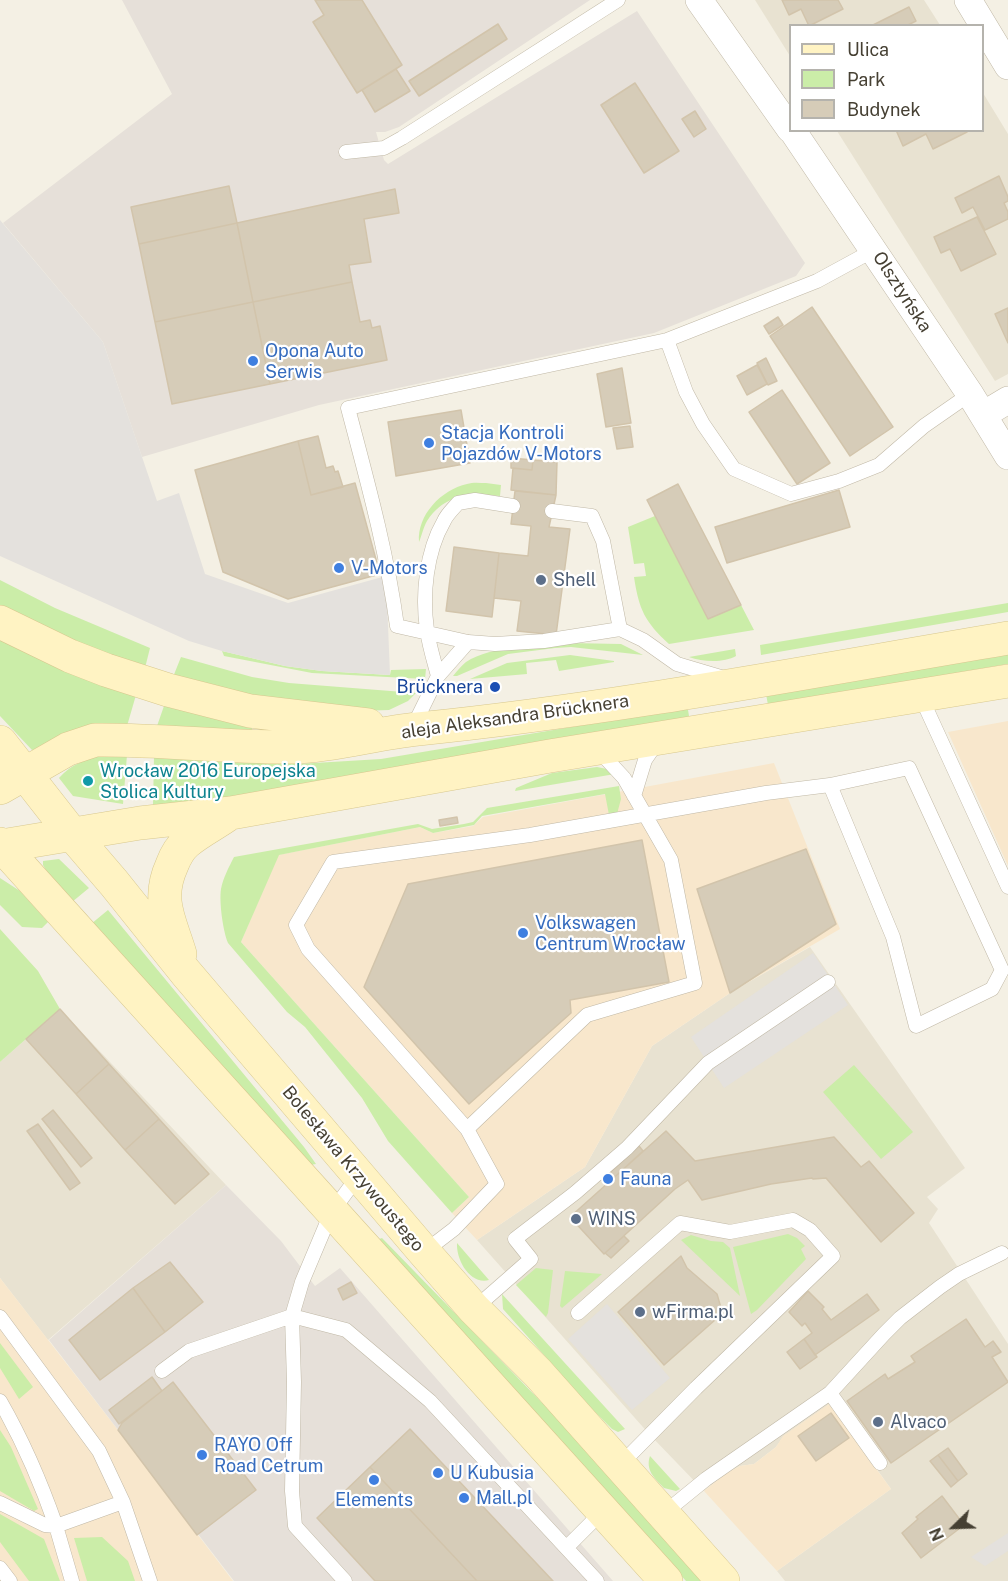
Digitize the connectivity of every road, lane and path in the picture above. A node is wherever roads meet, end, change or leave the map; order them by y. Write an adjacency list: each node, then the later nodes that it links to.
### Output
1 (618, 0): 9 (lane)
2 (699, 0): 7 (street, Olsztyńska)
3 (968, 0): 4 (street)
4 (983, 24)
5 (984, 26): 6 (street)
6 (1008, 66)
7 (789, 127)
8 (792, 132): 10 (street, Olsztyńska)
9 (346, 152)
10 (874, 250): 11 (lane); 13 (street, Olsztyńska)
11 (667, 340): 13 (lane); 19 (lane)
12 (1008, 400): 13 (street)
13 (976, 404): 14 (street, Olsztyńska)
14 (1008, 456)
15 (513, 506): 19 (lane)
16 (552, 511): 18 (lane)
17 (0, 622): 26 (main road)
18 (621, 629): 21 (lane); 24 (lane)
19 (427, 632): 21 (lane); 22 (lane)
20 (1008, 638): 24 (main road, aleja Aleksandra Brücknera)
21 (468, 642): 22 (lane)
22 (438, 676): 26 (lane)
23 (1008, 681): 25 (main road)
24 (740, 683): 26 (main road, aleja Aleksandra Brücknera)
25 (922, 695): 27 (main road); 37 (lane)
26 (412, 730): 30 (main road, aleja Aleksandra Brücknera)
27 (660, 738): 29 (main road); 32 (lane)
28 (0, 742): 30 (main road, Bolesława Krzywoustego)
29 (597, 749): 32 (lane); 33 (main road)
30 (13, 781): 35 (main road, Bolesława Krzywoustego)
31 (830, 785): 31 (lane); 34 (lane)
32 (634, 796): 34 (lane)
33 (231, 813): 35 (main road); 38 (main road)
34 (644, 816): 40 (lane); 40 (lane)
35 (72, 834): 36 (main road); 38 (main road, Bolesława Krzywoustego)
36 (1, 845): 42 (main road)
37 (1008, 887)
38 (186, 973): 41 (main road, Bolesława Krzywoustego)
39 (828, 982): 45 (lane)
40 (467, 1129): 43 (lane)
41 (359, 1175): 42 (lane); 43 (main road, Bolesława Krzywoustego)
42 (332, 1213): 47 (lane); 56 (main road)
43 (424, 1252): 45 (main road, Bolesława Krzywoustego)
44 (1002, 1253): 50 (lane)
45 (474, 1310): 53 (main road, Bolesława Krzywoustego)
46 (578, 1313): 53 (lane)
47 (292, 1316): 49 (lane); 59 (lane); 64 (lane)
48 (0, 1317): 54 (lane)
49 (162, 1371)
50 (830, 1393): 52 (lane); 57 (lane)
51 (0, 1401): 58 (lane)
52 (880, 1462)
53 (620, 1466): 57 (main road, Bolesława Krzywoustego)
54 (123, 1502): 58 (lane); 63 (lane)
55 (0, 1503): 58 (lane)
56 (602, 1512): 59 (lane); 66 (main road)
57 (662, 1514): 67 (main road, Bolesława Krzywoustego)
58 (56, 1526): 62 (lane)
59 (567, 1547): 65 (lane)
60 (0, 1568): 61 (lane)
61 (10, 1581)
62 (72, 1581)
63 (150, 1581)
64 (345, 1581)
65 (597, 1581)
66 (666, 1581)
67 (723, 1581)

